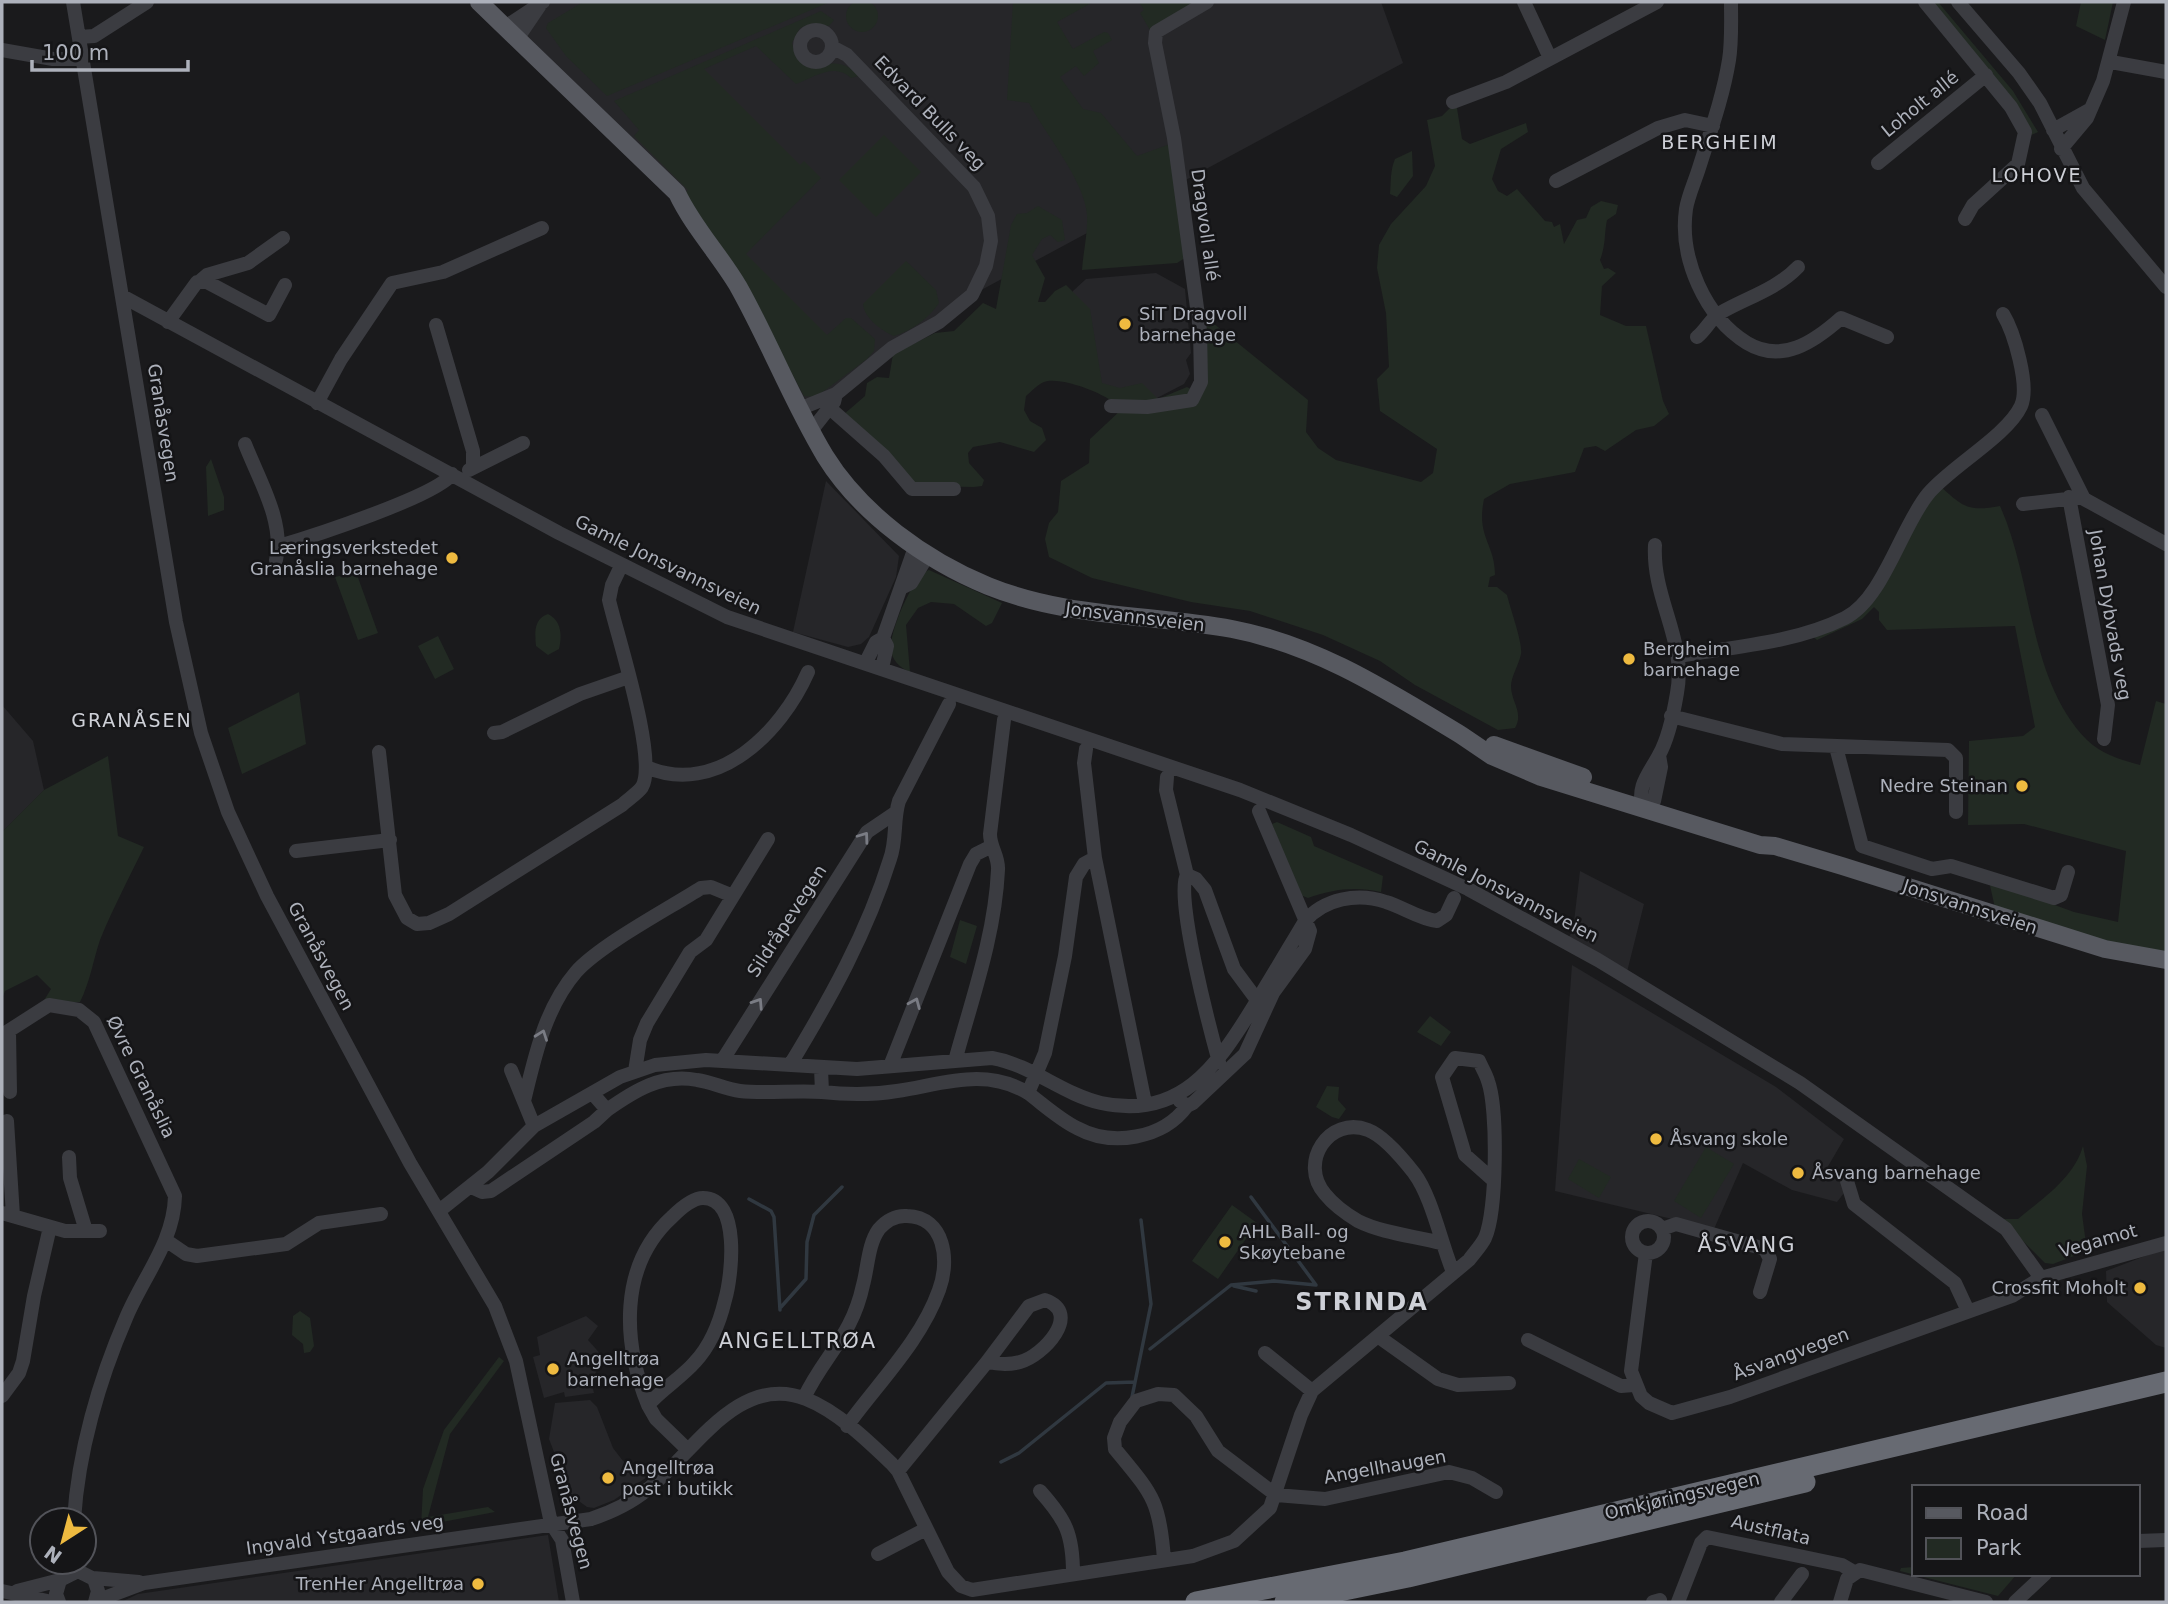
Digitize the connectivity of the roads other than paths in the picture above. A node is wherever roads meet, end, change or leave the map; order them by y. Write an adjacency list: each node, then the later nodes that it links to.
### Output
1 (73, 2): 13 (street)
2 (147, 2): 13 (street)
3 (479, 2): 12 (main road, Jonsvannsveien)
4 (1207, 2): 44 (street, Dragvoll allé)
5 (1524, 2): 16 (street)
6 (1657, 2): 16 (street)
7 (1731, 2): 23 (street)
8 (1925, 2): 20 (street, Loholt allé)
9 (1958, 2): 24 (street)
10 (2124, 2): 18 (street)
11 (541, 3): 12 (street)
12 (511, 33): 45 (main road, Jonsvannsveien)
13 (79, 37): 17 (street)
14 (832, 47): 42 (street, Edvard Bulls veg)
15 (2, 50): 17 (street)
16 (1550, 58): 21 (street)
17 (82, 59): 35 (street)
18 (2111, 62): 19 (street); 22 (street)
19 (2166, 72)
20 (1986, 75): 26 (street, Loholt allé); 28 (street, Loholt allé)
21 (1452, 102)
22 (2090, 109): 24 (street); 25 (street)
23 (1713, 126): 27 (street); 37 (street)
24 (2053, 130): 25 (street)
25 (2061, 149): 34 (street)
26 (1878, 163)
27 (1556, 181)
28 (1965, 219)
29 (542, 228): 43 (street)
30 (283, 238): 32 (street)
31 (1798, 267): 37 (street)
32 (200, 281): 33 (street); 38 (street)
33 (285, 285)
34 (2166, 287)
35 (122, 296): 38 (street, Gamle Jonsvannsveien); 117 (street, Granåsvegen)
36 (2003, 314): 61 (street)
37 (1717, 315): 40 (street); 41 (street)
38 (168, 322): 43 (street, Gamle Jonsvannsveien)
39 (436, 325): 51 (street)
40 (1697, 337)
41 (1887, 337)
42 (836, 394): 45 (street, Edvard Bulls veg); 48 (street, Edvard Bulls veg)
43 (317, 403): 52 (street, Gamle Jonsvannsveien)
44 (1111, 406)
45 (799, 408): 48 (main road, Jonsvannsveien)
46 (833, 411): 53 (street)
47 (2042, 415): 54 (street, Johan Dybvads veg)
48 (811, 431): 58 (main road, Jonsvannsveien)
49 (523, 443): 51 (street)
50 (245, 444): 52 (street)
51 (473, 466): 52 (street)
52 (457, 477): 59 (street, Gamle Jonsvannsveien)
53 (954, 489)
54 (2077, 498): 55 (street); 56 (street, Johan Dybvads veg); 70 (street, Johan Dybvads veg)
55 (2023, 504)
56 (2166, 544)
57 (1655, 545): 61 (street)
58 (922, 551): 60 (street); 76 (main road, Jonsvannsveien)
59 (621, 566): 62 (street, Gamle Jonsvannsveien); 65 (street)
60 (883, 638): 62 (street); 63 (street)
61 (1678, 656): 67 (street)
62 (866, 662): 63 (street, Gamle Jonsvannsveien)
63 (882, 668): 127 (street, Gamle Jonsvannsveien)
64 (808, 672): 74 (street)
65 (629, 677): 69 (street); 74 (street)
66 (949, 704): 79 (street, Sildråpevegen)
67 (1671, 716): 71 (street); 76 (street)
68 (1003, 720): 82 (street)
69 (494, 733)
70 (2104, 739)
71 (1836, 747): 78 (street); 85 (street)
72 (1086, 749): 84 (street)
73 (379, 752): 81 (street)
74 (646, 767): 81 (street)
75 (1167, 777): 86 (street)
76 (1645, 802): 90 (main road, Jonsvannsveien)
77 (1259, 811): 89 (street)
78 (1956, 811)
79 (895, 813): 93 (street, Sildråpevegen, one-way to 79); 96 (street, Sildråpevegen)
80 (768, 839): 87 (street)
81 (390, 840): 83 (street)
82 (990, 847): 94 (street); 97 (street, one-way to 82)
83 (296, 851)
84 (1096, 858): 101 (street); 108 (street)
85 (2068, 872)
86 (1185, 881): 91 (street); 95 (street)
87 (733, 896): 100 (street); 107 (street, one-way to 87)
88 (1454, 898): 89 (street)
89 (1307, 926): 91 (street); 109 (street)
90 (2166, 960)
91 (1258, 1000): 95 (street)
92 (5, 1033): 102 (street, Øvre Granåslia); 122 (street, Øvre Granåslia)
93 (722, 1060): 96 (street); 100 (street)
94 (955, 1061): 97 (street); 101 (street)
95 (1219, 1062): 106 (street)
96 (790, 1065): 98 (street)
97 (890, 1066): 98 (street)
98 (821, 1068): 103 (street)
99 (511, 1070): 107 (street)
100 (635, 1071): 105 (street)
101 (1037, 1074): 104 (street); 108 (street)
102 (10, 1092)
103 (822, 1092): 104 (street); 110 (street)
104 (1028, 1093): 109 (street)
105 (593, 1094): 110 (street); 112 (street)
106 (1173, 1096): 108 (street); 109 (street)
107 (524, 1101): 112 (street)
108 (1145, 1103)
109 (1187, 1106)
110 (607, 1110): 116 (street)
111 (7, 1121): 118 (street)
112 (534, 1125): 116 (street)
113 (69, 1157): 120 (street)
114 (1492, 1179): 114 (street); 126 (street)
115 (1847, 1181): 129 (street)
116 (471, 1186): 117 (street)
117 (439, 1212): 150 (street, Granåsvegen)
118 (7, 1214): 120 (street)
119 (381, 1214): 122 (street)
120 (50, 1227): 138 (street)
121 (1662, 1229): 125 (street); 125 (street); 128 (street)
122 (167, 1241): 149 (street, Øvre Granåslia)
123 (1441, 1242): 123 (street); 126 (street)
124 (2166, 1242): 127 (street, Vegamot)
125 (1646, 1253): 136 (street)
126 (1453, 1272): 130 (street)
127 (2041, 1278): 129 (street, Åsvangvegen)
128 (1759, 1292)
129 (1968, 1311): 136 (street, Åsvangvegen)
130 (1379, 1337): 134 (street); 137 (street)
131 (1528, 1340): 136 (street, Åsvangvegen)
132 (1265, 1353): 137 (street)
133 (987, 1362): 133 (street); 145 (street)
134 (1509, 1382)
135 (2166, 1382): 139 (highway, Omkjøringsvegen)
136 (1634, 1385)
137 (1312, 1391): 148 (street)
138 (2, 1396)
139 (2134, 1397): 140 (highway, Omkjøringsvegen); 170 (highway, Omkjøringsvegen); 171 (highway, Omkjøringsvegen)
140 (2166, 1397)
141 (804, 1398): 143 (street); 143 (street); 144 (street, Ingvald Ystgaards veg)
142 (648, 1405): 142 (street); 144 (street)
143 (847, 1426): 145 (street)
144 (688, 1450): 150 (street, Ingvald Ystgaards veg)
145 (898, 1471): 151 (street)
146 (1040, 1491): 158 (street)
147 (1496, 1492): 148 (street, Angellhaugen)
148 (1276, 1495): 155 (street); 155 (street)
149 (76, 1506)
150 (551, 1523): 164 (street, Ingvald Ystgaards veg); 169 (street, Granåsvegen)
151 (926, 1529): 154 (street); 158 (street)
152 (2166, 1540): 153 (street)
153 (2140, 1541)
154 (878, 1553)
155 (1164, 1560): 158 (street)
156 (1854, 1572): 172 (street, Austflata); 174 (street); 175 (street)
157 (98, 1573): 164 (street, Ingvald Ystgaards veg)
158 (1073, 1574)
159 (1802, 1574): 173 (street)
160 (51, 1576): 165 (street)
161 (62, 1576): 167 (street)
162 (88, 1576): 168 (street)
163 (2043, 1576): 176 (street)
164 (144, 1583): 168 (street, Ingvald Ystgaards veg)
165 (8, 1591): 166 (street)
166 (52, 1602)
167 (59, 1602)
168 (96, 1602)
169 (573, 1602)
170 (1196, 1602)
171 (1285, 1602)
172 (1678, 1602)
173 (1781, 1602)
174 (1839, 1602)
175 (1986, 1602)
176 (2015, 1602)

